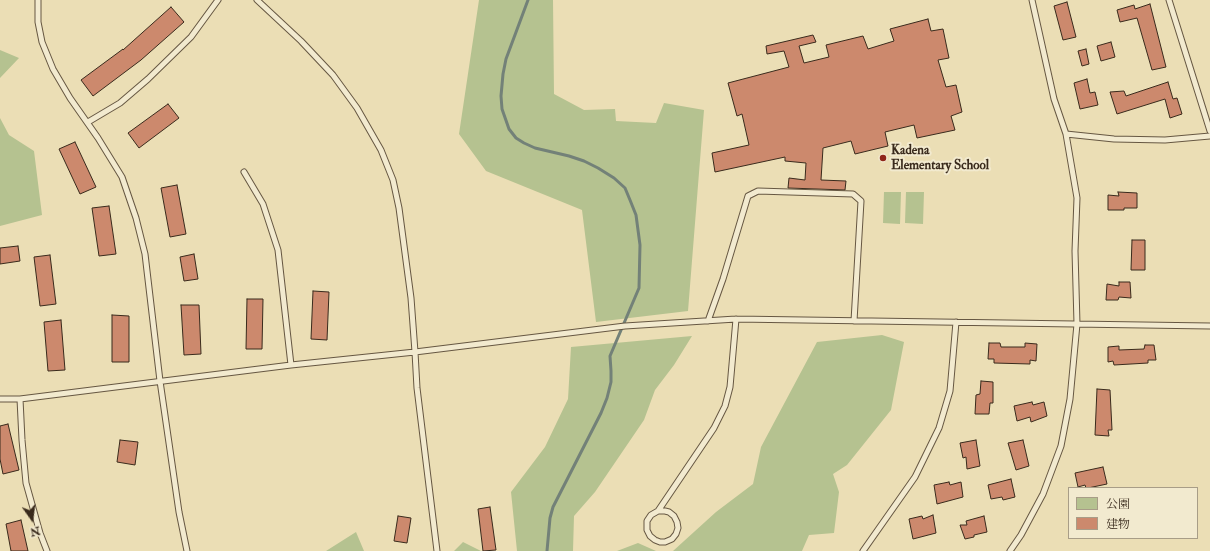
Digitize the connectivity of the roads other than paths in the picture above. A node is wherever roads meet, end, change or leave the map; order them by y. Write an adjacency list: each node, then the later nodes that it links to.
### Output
1 (38, 0): 6 (lane)
2 (218, 0): 6 (lane)
3 (257, 0): 17 (lane)
4 (1032, 0): 8 (lane)
5 (1169, 0): 7 (lane)
6 (88, 122): 19 (lane)
7 (1210, 131)
8 (1066, 134): 9 (lane); 15 (lane)
9 (1210, 136)
10 (244, 172): 18 (lane)
11 (736, 319): 12 (lane); 13 (lane); 22 (lane)
12 (708, 321): 13 (lane); 17 (lane)
13 (854, 321): 14 (lane)
14 (956, 322): 15 (lane); 26 (lane)
15 (1077, 324): 16 (lane); 27 (lane)
16 (1210, 326)
17 (415, 352): 18 (lane); 25 (lane)
18 (290, 365): 19 (lane)
19 (160, 381): 20 (lane); 24 (lane)
20 (20, 399): 21 (lane); 23 (lane)
21 (0, 400)
22 (658, 511): 22 (lane)
23 (47, 551)
24 (187, 551)
25 (437, 551)
26 (863, 551)
27 (1010, 551)

